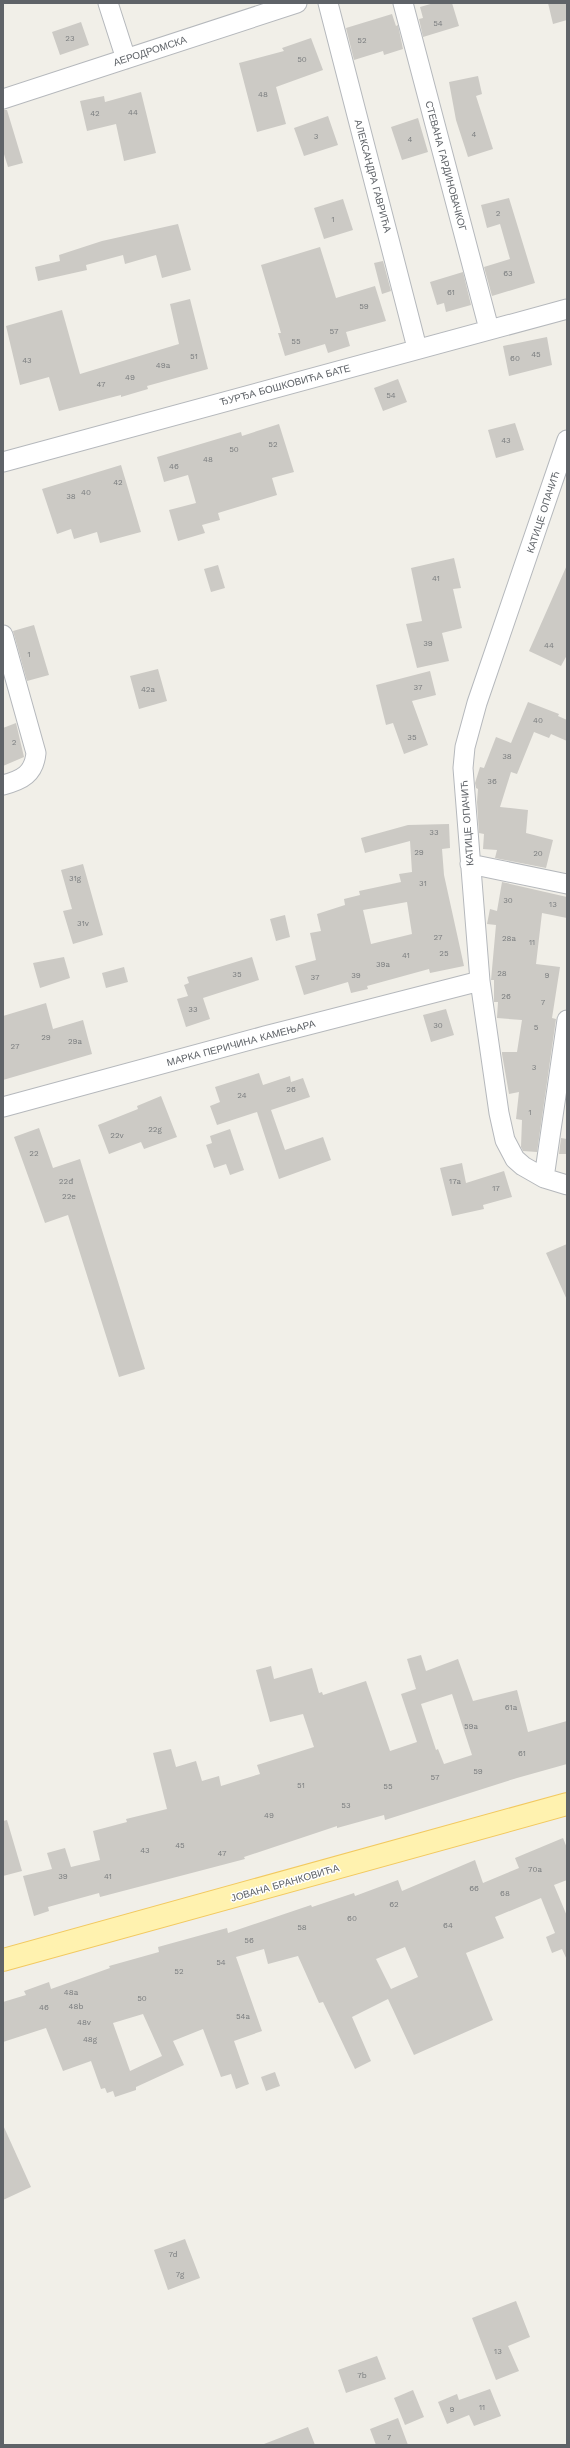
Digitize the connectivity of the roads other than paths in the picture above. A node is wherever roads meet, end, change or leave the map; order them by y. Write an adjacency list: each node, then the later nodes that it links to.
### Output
1 (108, 3): 5 (street)
2 (297, 3): 5 (street, АЕРОДРОМСКА)
3 (328, 3): 9 (street, АЛЕКСАНДРА ГАВРИЋА)
4 (403, 3): 8 (street, СТЕВАНА ГАРДИНОВАЧКОГ)
5 (126, 59): 6 (street, АЕРОДРОМСКА)
6 (3, 99)
7 (567, 309): 8 (street, ЂУРЂА БОШКОВИЋА БАТЕ)
8 (489, 329): 9 (street, ЂУРЂА БОШКОВИЋА БАТЕ)
9 (417, 348): 11 (street, ЂУРЂА БОШКОВИЋА БАТЕ)
10 (567, 440): 14 (street, КАТИЦЕ ОПАЧИЋ)
11 (3, 462)
12 (3, 635): 13 (street)
13 (3, 785)
14 (470, 864): 15 (street); 16 (street, КАТИЦЕ ОПАЧИЋ)
15 (567, 884)
16 (480, 982): 18 (street, МАРКА ПЕРИЧИНА КАМЕЊАРА); 19 (street, КАТИЦЕ ОПАЧИЋ)
17 (567, 1020): 19 (street)
18 (3, 1107)
19 (544, 1178): 20 (street, КАТИЦЕ ОПАЧИЋ)
20 (567, 1185)
21 (567, 1804): 22 (main road, ЈОВАНА БРАНКОВИЋА)
22 (3, 1960)

